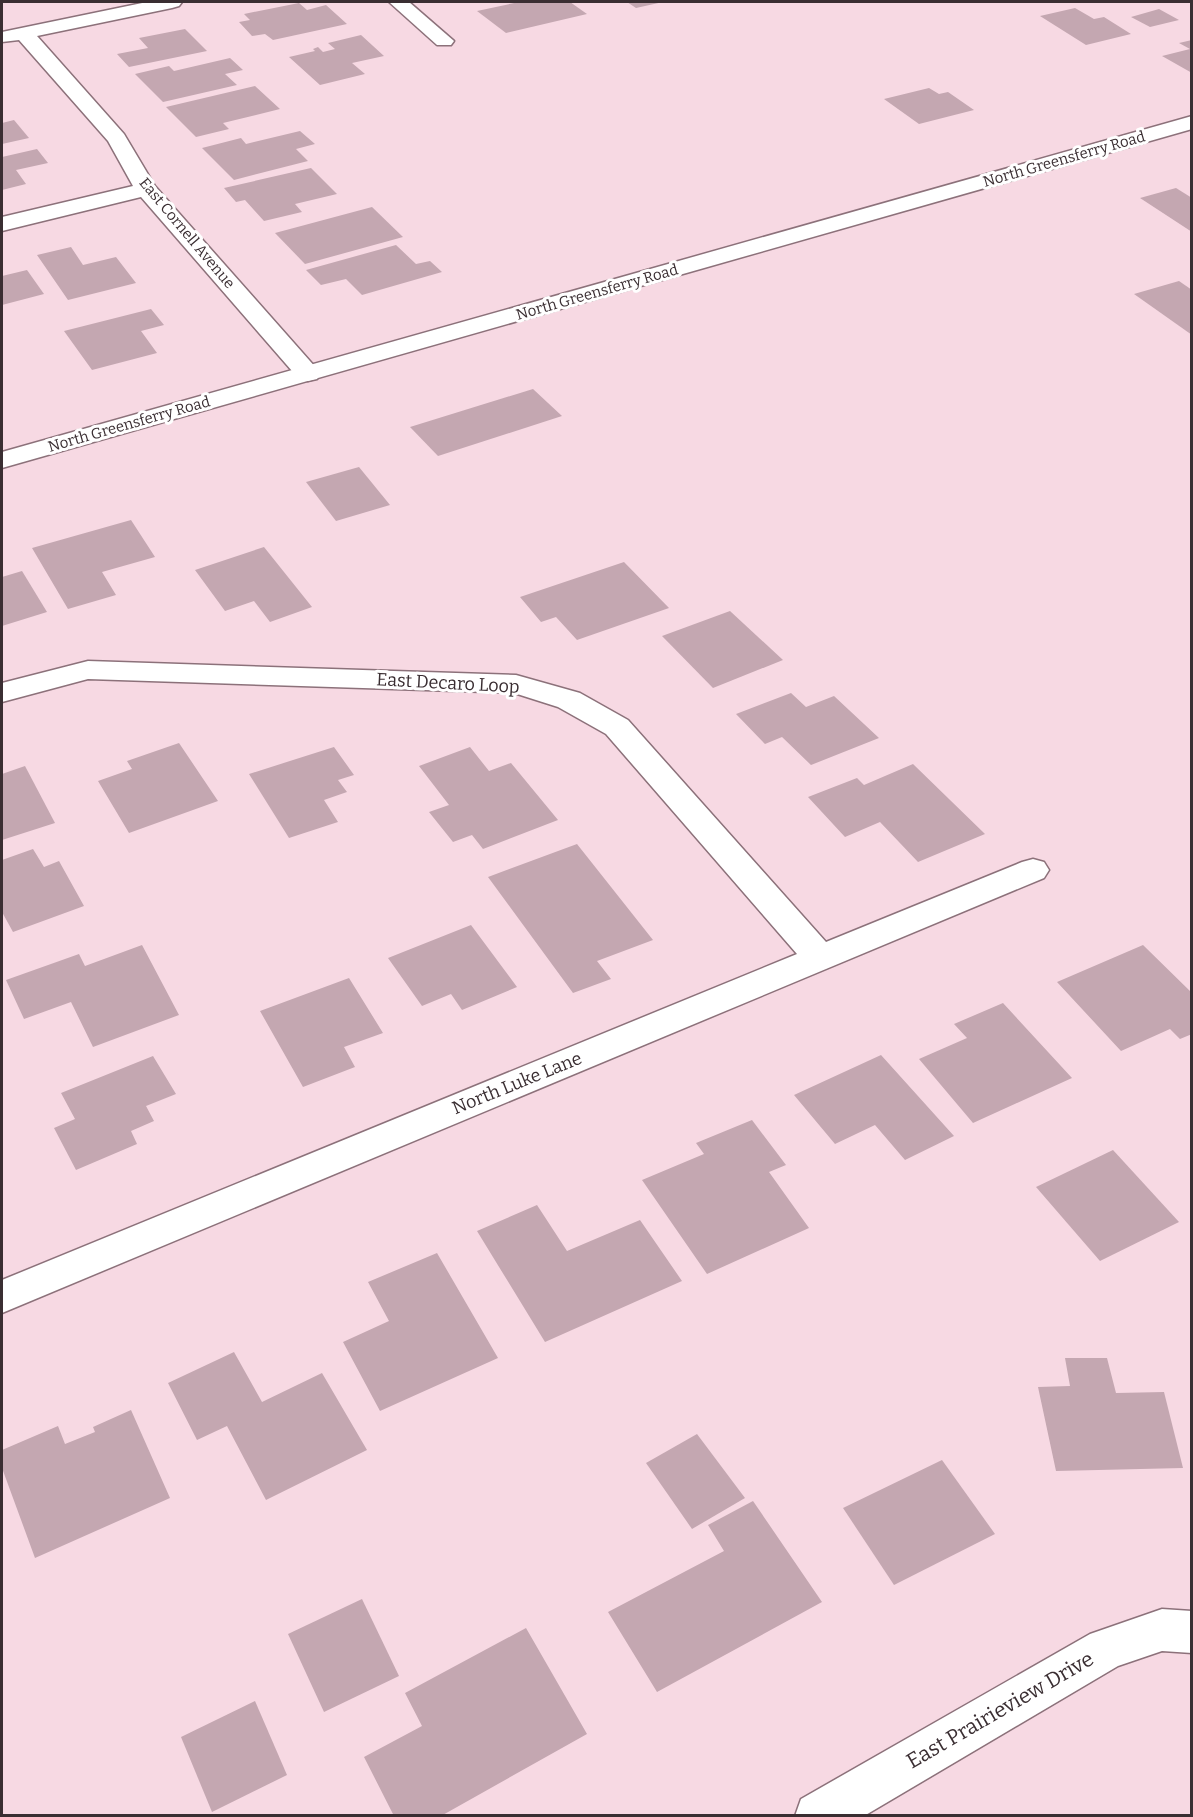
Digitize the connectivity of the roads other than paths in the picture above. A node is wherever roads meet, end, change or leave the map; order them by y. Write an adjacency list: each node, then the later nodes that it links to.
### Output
1 (172, 2): 3 (street)
2 (398, 2): 4 (street)
3 (12, 36): 6 (street, East Cornell Avenue)
4 (444, 41)
5 (1191, 122): 8 (street, North Greensferry Road)
6 (146, 189): 7 (street); 8 (street, East Cornell Avenue)
7 (2, 224)
8 (308, 374): 9 (street, North Greensferry Road)
9 (2, 460)
10 (2, 693): 12 (street, East Decaro Loop)
11 (1033, 870): 12 (street, North Luke Lane)
12 (820, 958): 13 (street, North Luke Lane)
13 (2, 1296)
14 (1191, 1632): 15 (street, East Prairieview Drive)
15 (818, 1815)

